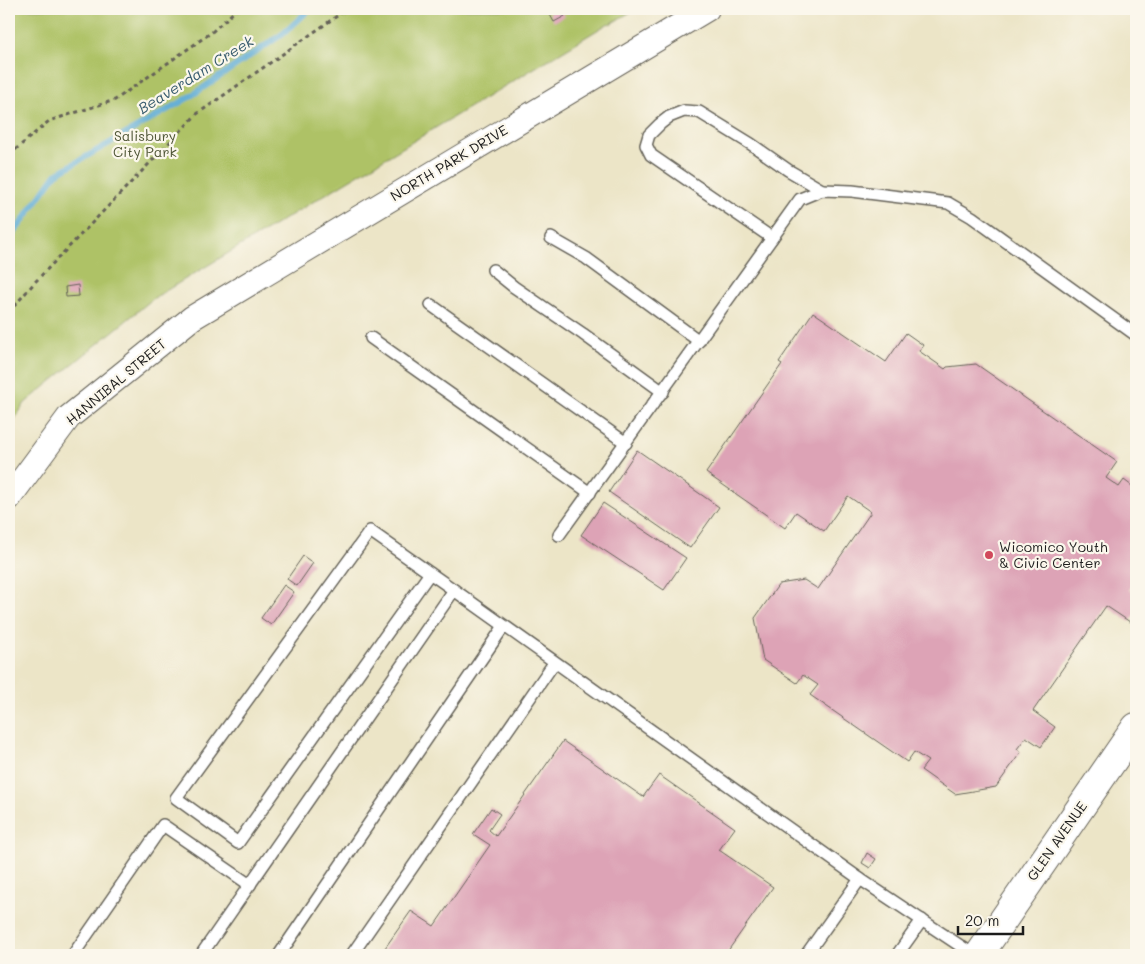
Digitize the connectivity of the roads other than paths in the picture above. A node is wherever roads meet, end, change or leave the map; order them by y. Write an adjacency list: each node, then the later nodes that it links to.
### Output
1 (707, 9): 7 (street, NORTH PARK DRIVE)
2 (822, 190): 4 (lane); 4 (lane); 8 (lane)
3 (551, 238): 10 (lane)
4 (772, 238): 10 (lane)
5 (493, 270): 11 (lane)
6 (431, 304): 12 (lane)
7 (192, 318): 14 (street, HANNIBAL STREET)
8 (1136, 335)
9 (371, 338): 13 (lane)
10 (699, 341): 11 (lane)
11 (662, 392): 12 (lane)
12 (626, 443): 13 (lane)
13 (590, 493): 15 (lane)
14 (9, 498)
15 (560, 535)
16 (430, 573): 16 (lane); 17 (lane)
17 (454, 590): 18 (lane); 22 (lane)
18 (504, 626): 19 (lane); 27 (lane)
19 (554, 663): 21 (lane); 24 (lane)
20 (1134, 736): 31 (street, GLEN AVENUE)
21 (860, 879): 23 (lane); 28 (lane)
22 (250, 885): 25 (lane); 26 (lane)
23 (922, 920): 29 (lane); 30 (lane)
24 (353, 953)
25 (73, 955)
26 (201, 955)
27 (279, 955)
28 (806, 955)
29 (897, 955)
30 (974, 955)
31 (979, 955)

